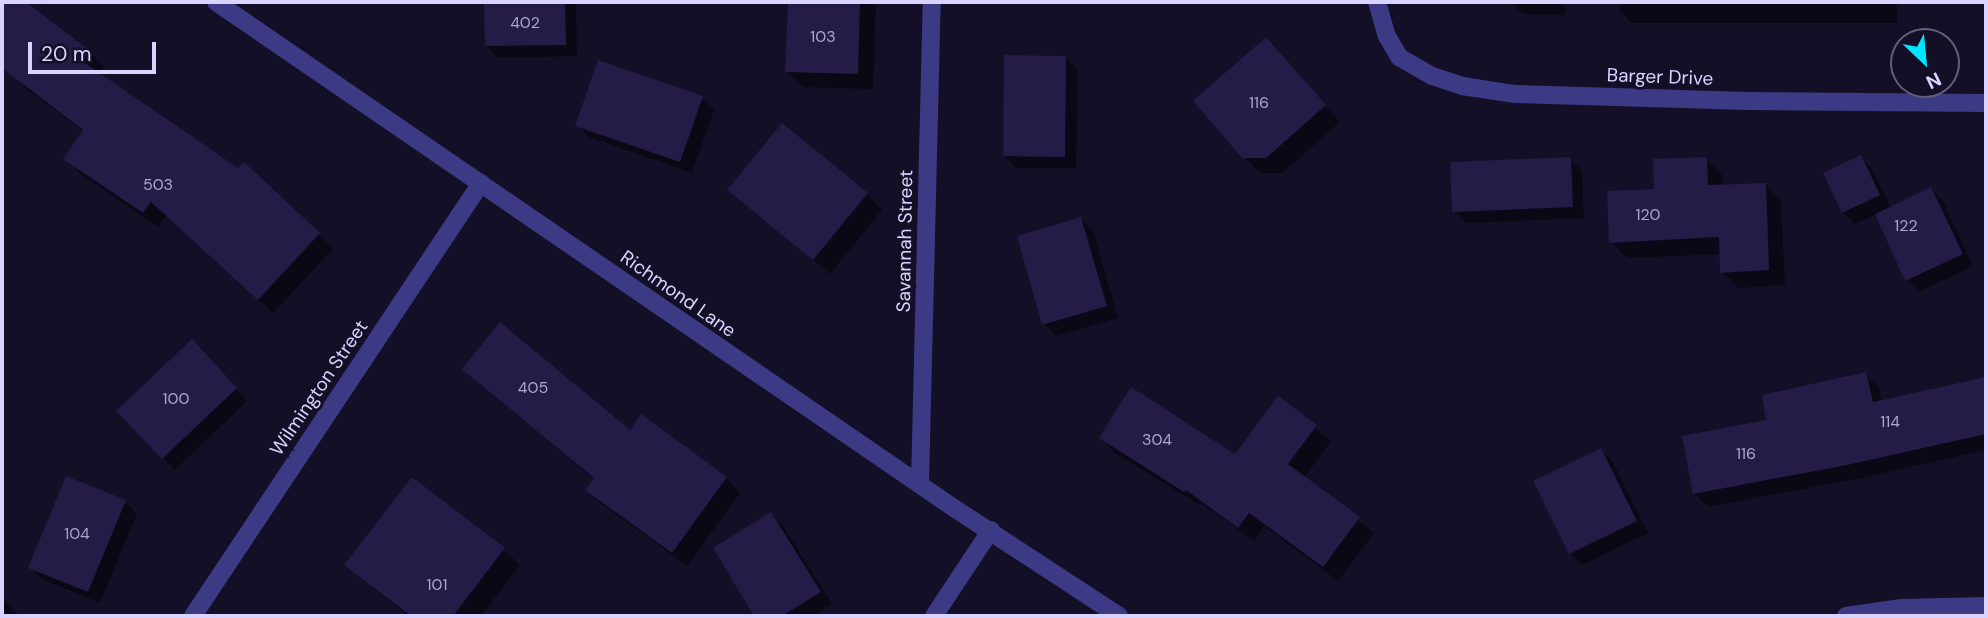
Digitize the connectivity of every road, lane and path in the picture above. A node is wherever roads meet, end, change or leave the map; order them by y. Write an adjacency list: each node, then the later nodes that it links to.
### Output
1 (932, 2): 6 (street, Savannah Street)
2 (1377, 2): 4 (street, Barger Drive)
3 (223, 4): 5 (street, Richmond Lane)
4 (1986, 103)
5 (481, 183): 6 (street, Richmond Lane); 9 (street, Wilmington Street)
6 (920, 482): 7 (street, Richmond Lane)
7 (991, 530): 10 (street); 11 (street, Richmond Lane)
8 (1986, 606): 12 (street)
9 (193, 616)
10 (934, 616)
11 (1119, 616)
12 (1846, 616)

